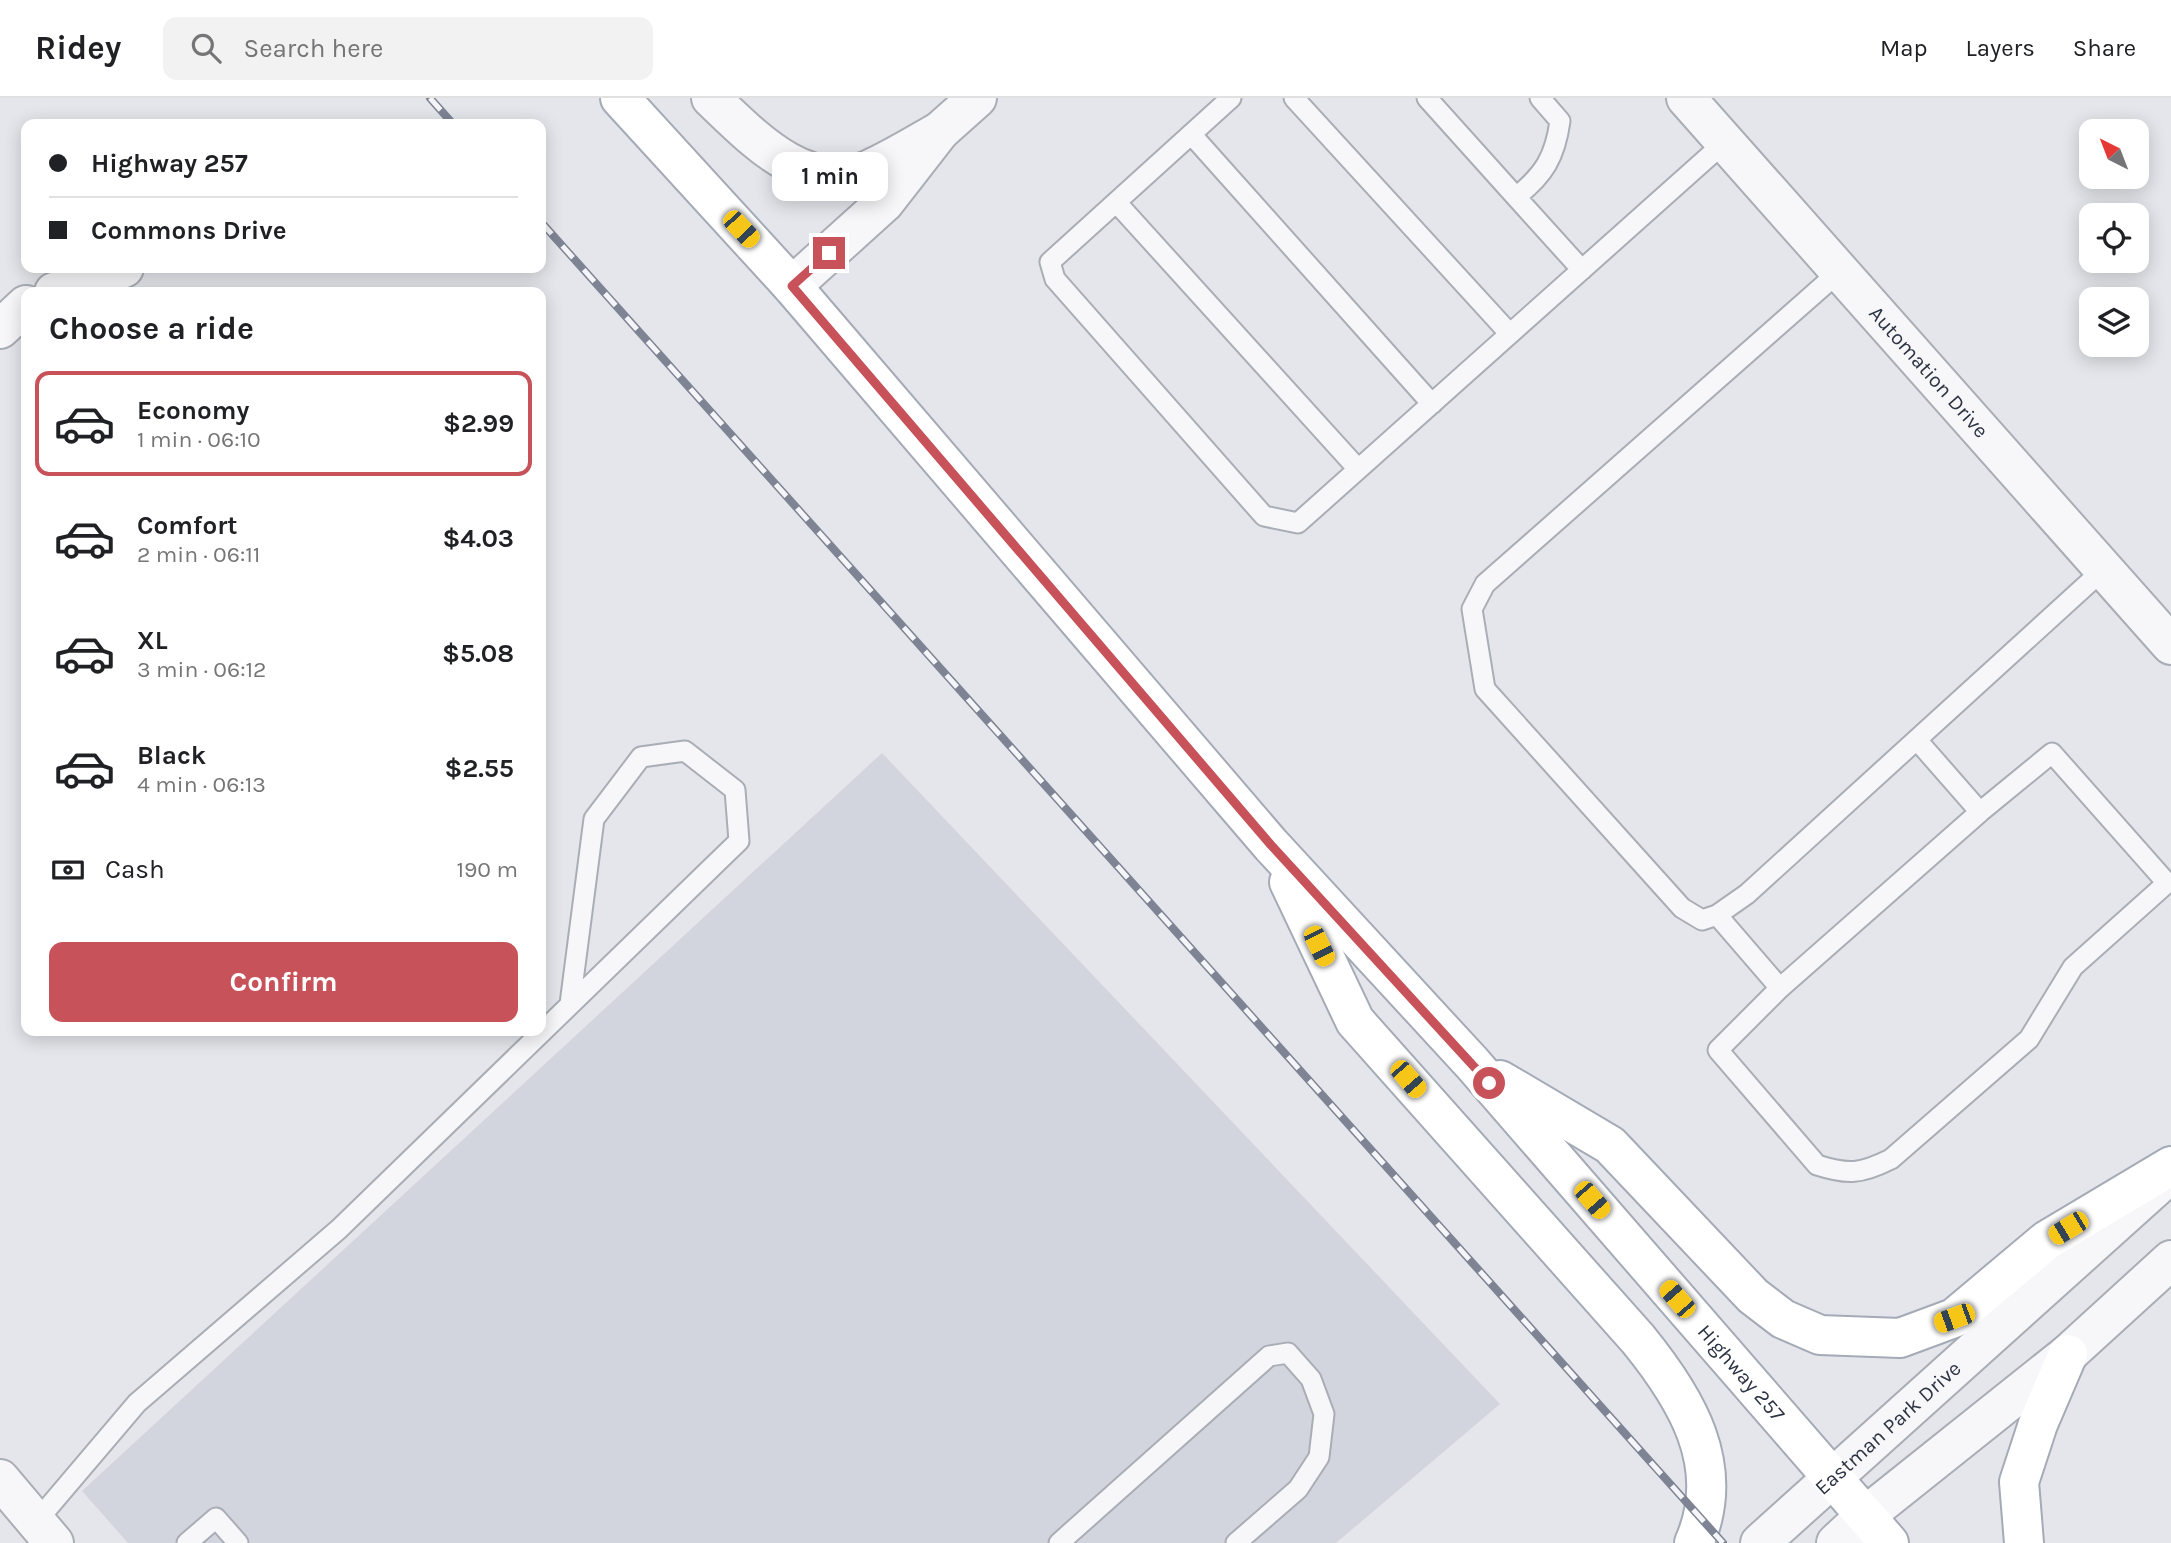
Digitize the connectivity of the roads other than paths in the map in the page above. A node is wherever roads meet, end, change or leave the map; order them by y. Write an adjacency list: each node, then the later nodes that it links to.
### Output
1 (620, 98): 17 (main road, Highway 257)
2 (711, 98): 9 (street)
3 (977, 98): 9 (street)
4 (1231, 98): 10 (lane)
5 (1294, 98): 21 (lane)
6 (1427, 98): 12 (lane)
7 (1540, 98): 12 (lane)
8 (1686, 98): 11 (street, Automation Drive)
9 (940, 131): 17 (street)
10 (1191, 134): 13 (lane); 22 (lane)
11 (1725, 142): 14 (lane); 15 (street, Automation Drive)
12 (1516, 197): 14 (lane)
13 (1116, 202): 23 (lane); 23 (lane)
14 (1581, 270): 21 (lane)
15 (1840, 271): 24 (street, Automation Drive); 29 (lane)
16 (109, 273): 18 (street)
17 (792, 286): 28 (main road, Highway 257)
18 (69, 287)
19 (21, 310): 20 (street)
20 (0, 329)
21 (1510, 334): 22 (lane)
22 (1432, 404): 23 (lane)
23 (1358, 469)
24 (2104, 569): 25 (street, Automation Drive); 26 (lane)
25 (2171, 645)
26 (1917, 740): 27 (lane); 29 (lane)
27 (1980, 812): 30 (lane); 30 (lane)
28 (1271, 845): 34 (main road, Highway 257); 47 (main road)
29 (1717, 915): 30 (lane)
30 (1780, 988)
31 (570, 1004): 31 (lane); 32 (lane)
32 (546, 1027)
33 (537, 1036): 42 (lane)
34 (1472, 1063): 35 (main road); 39 (main road, Highway 257)
35 (2171, 1166)
36 (2171, 1173): 39 (street, Eastman Park Drive)
37 (2171, 1260): 38 (street)
38 (2068, 1354): 41 (street); 50 (main road)
39 (1831, 1476): 41 (main road, Highway 257); 48 (street, Eastman Park Drive)
40 (0, 1479): 42 (street)
41 (1877, 1530): 49 (street)
42 (45, 1532)
43 (187, 1543): 44 (lane)
44 (239, 1543)
45 (1059, 1543): 46 (lane)
46 (1236, 1543)
47 (1694, 1543)
48 (1760, 1543)
49 (1836, 1543)
50 (2024, 1543)

